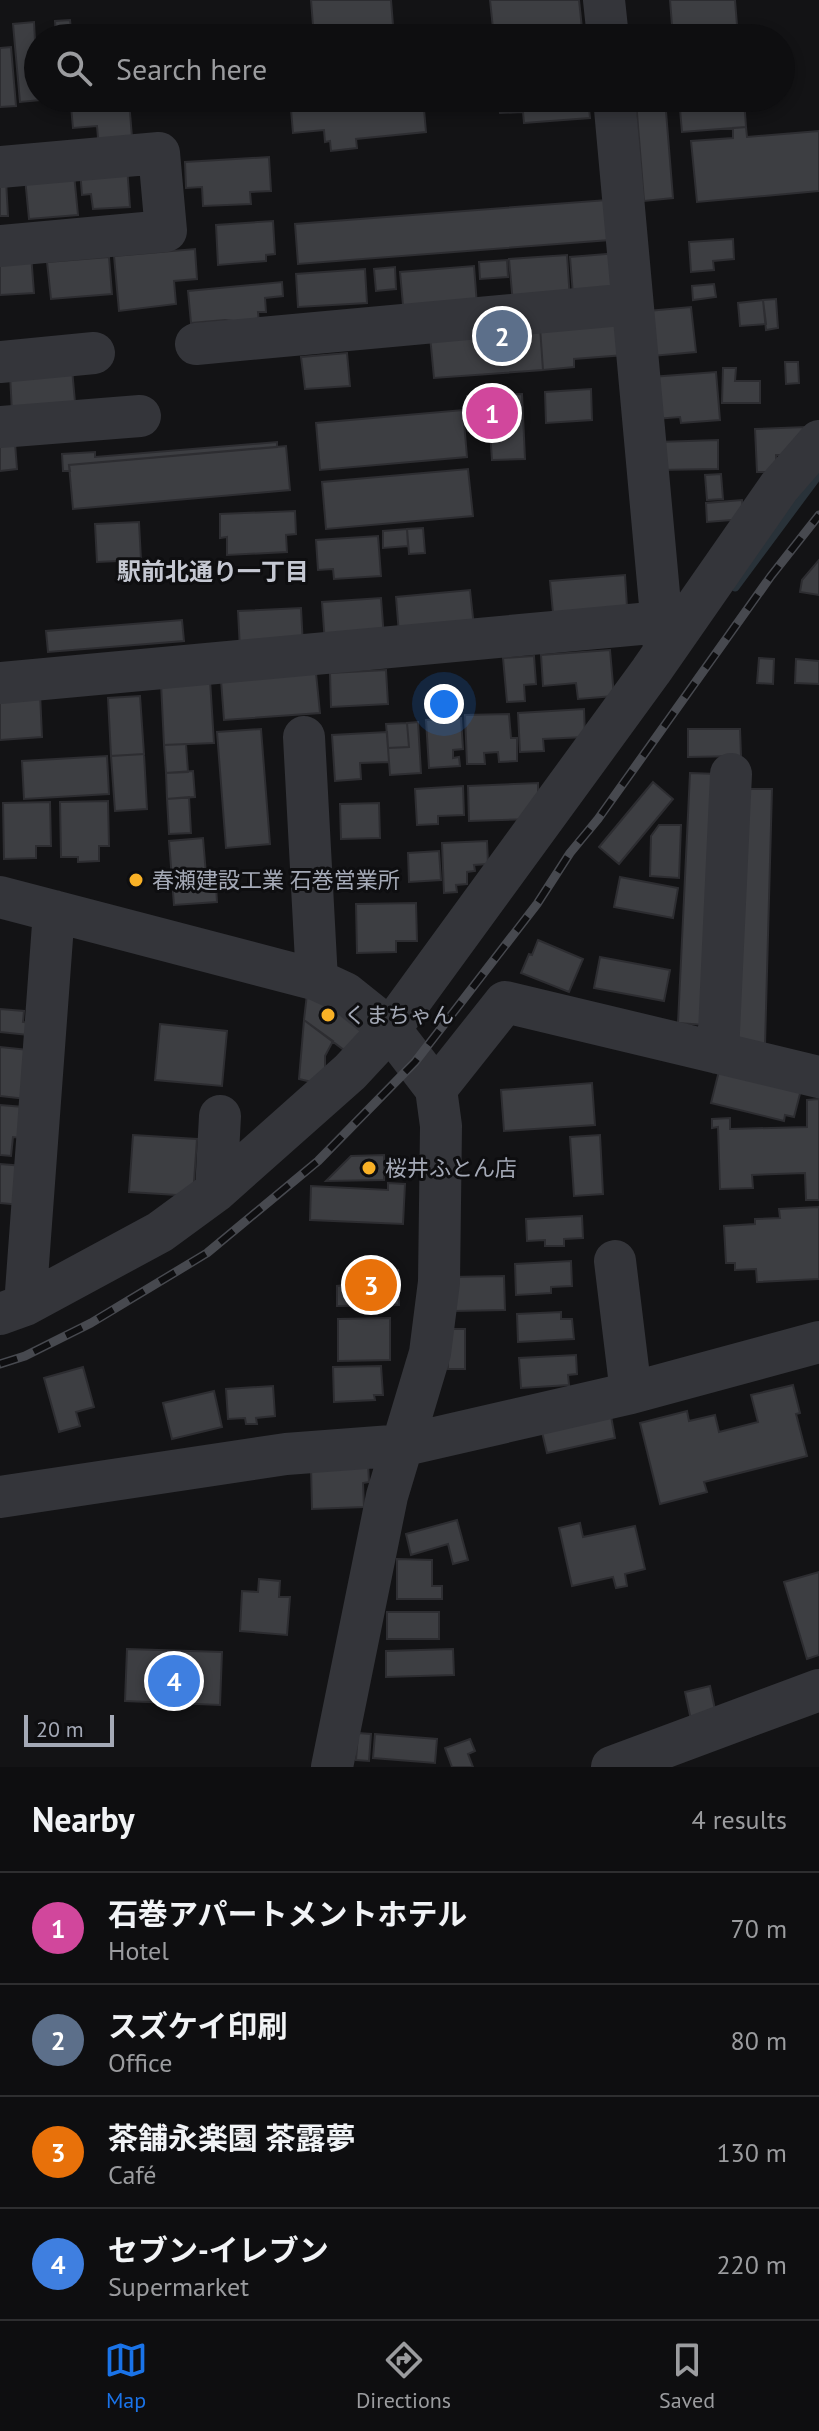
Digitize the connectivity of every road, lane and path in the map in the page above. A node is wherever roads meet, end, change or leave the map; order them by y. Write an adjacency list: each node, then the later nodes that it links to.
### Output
1 (604, 0): 2 (street)
2 (607, 24)
3 (615, 112): 6 (street)
4 (0, 167): 5 (street)
5 (0, 246)
6 (632, 304): 7 (street); 13 (street)
7 (196, 344)
8 (94, 353): 9 (street)
9 (0, 362)
10 (140, 416): 11 (street)
11 (0, 427)
12 (819, 441): 13 (street)
13 (663, 636): 14 (street); 20 (street)
14 (0, 683)
15 (304, 737): 19 (street)
16 (731, 774): 21 (street)
17 (0, 897): 18 (street)
18 (54, 911): 19 (street); 27 (street)
19 (317, 980): 20 (street)
20 (390, 1029): 23 (street); 25 (street)
21 (718, 1053): 22 (street); 23 (street)
22 (819, 1077)
23 (436, 1089): 30 (street)
24 (220, 1116): 25 (street)
25 (216, 1191): 27 (street)
26 (615, 1261): 29 (street)
27 (12, 1310)
28 (819, 1342): 29 (street)
29 (631, 1393): 30 (street)
30 (405, 1445): 31 (street); 33 (street)
31 (0, 1497)
32 (819, 1690): 34 (street)
33 (332, 1767)
34 (612, 1767)

